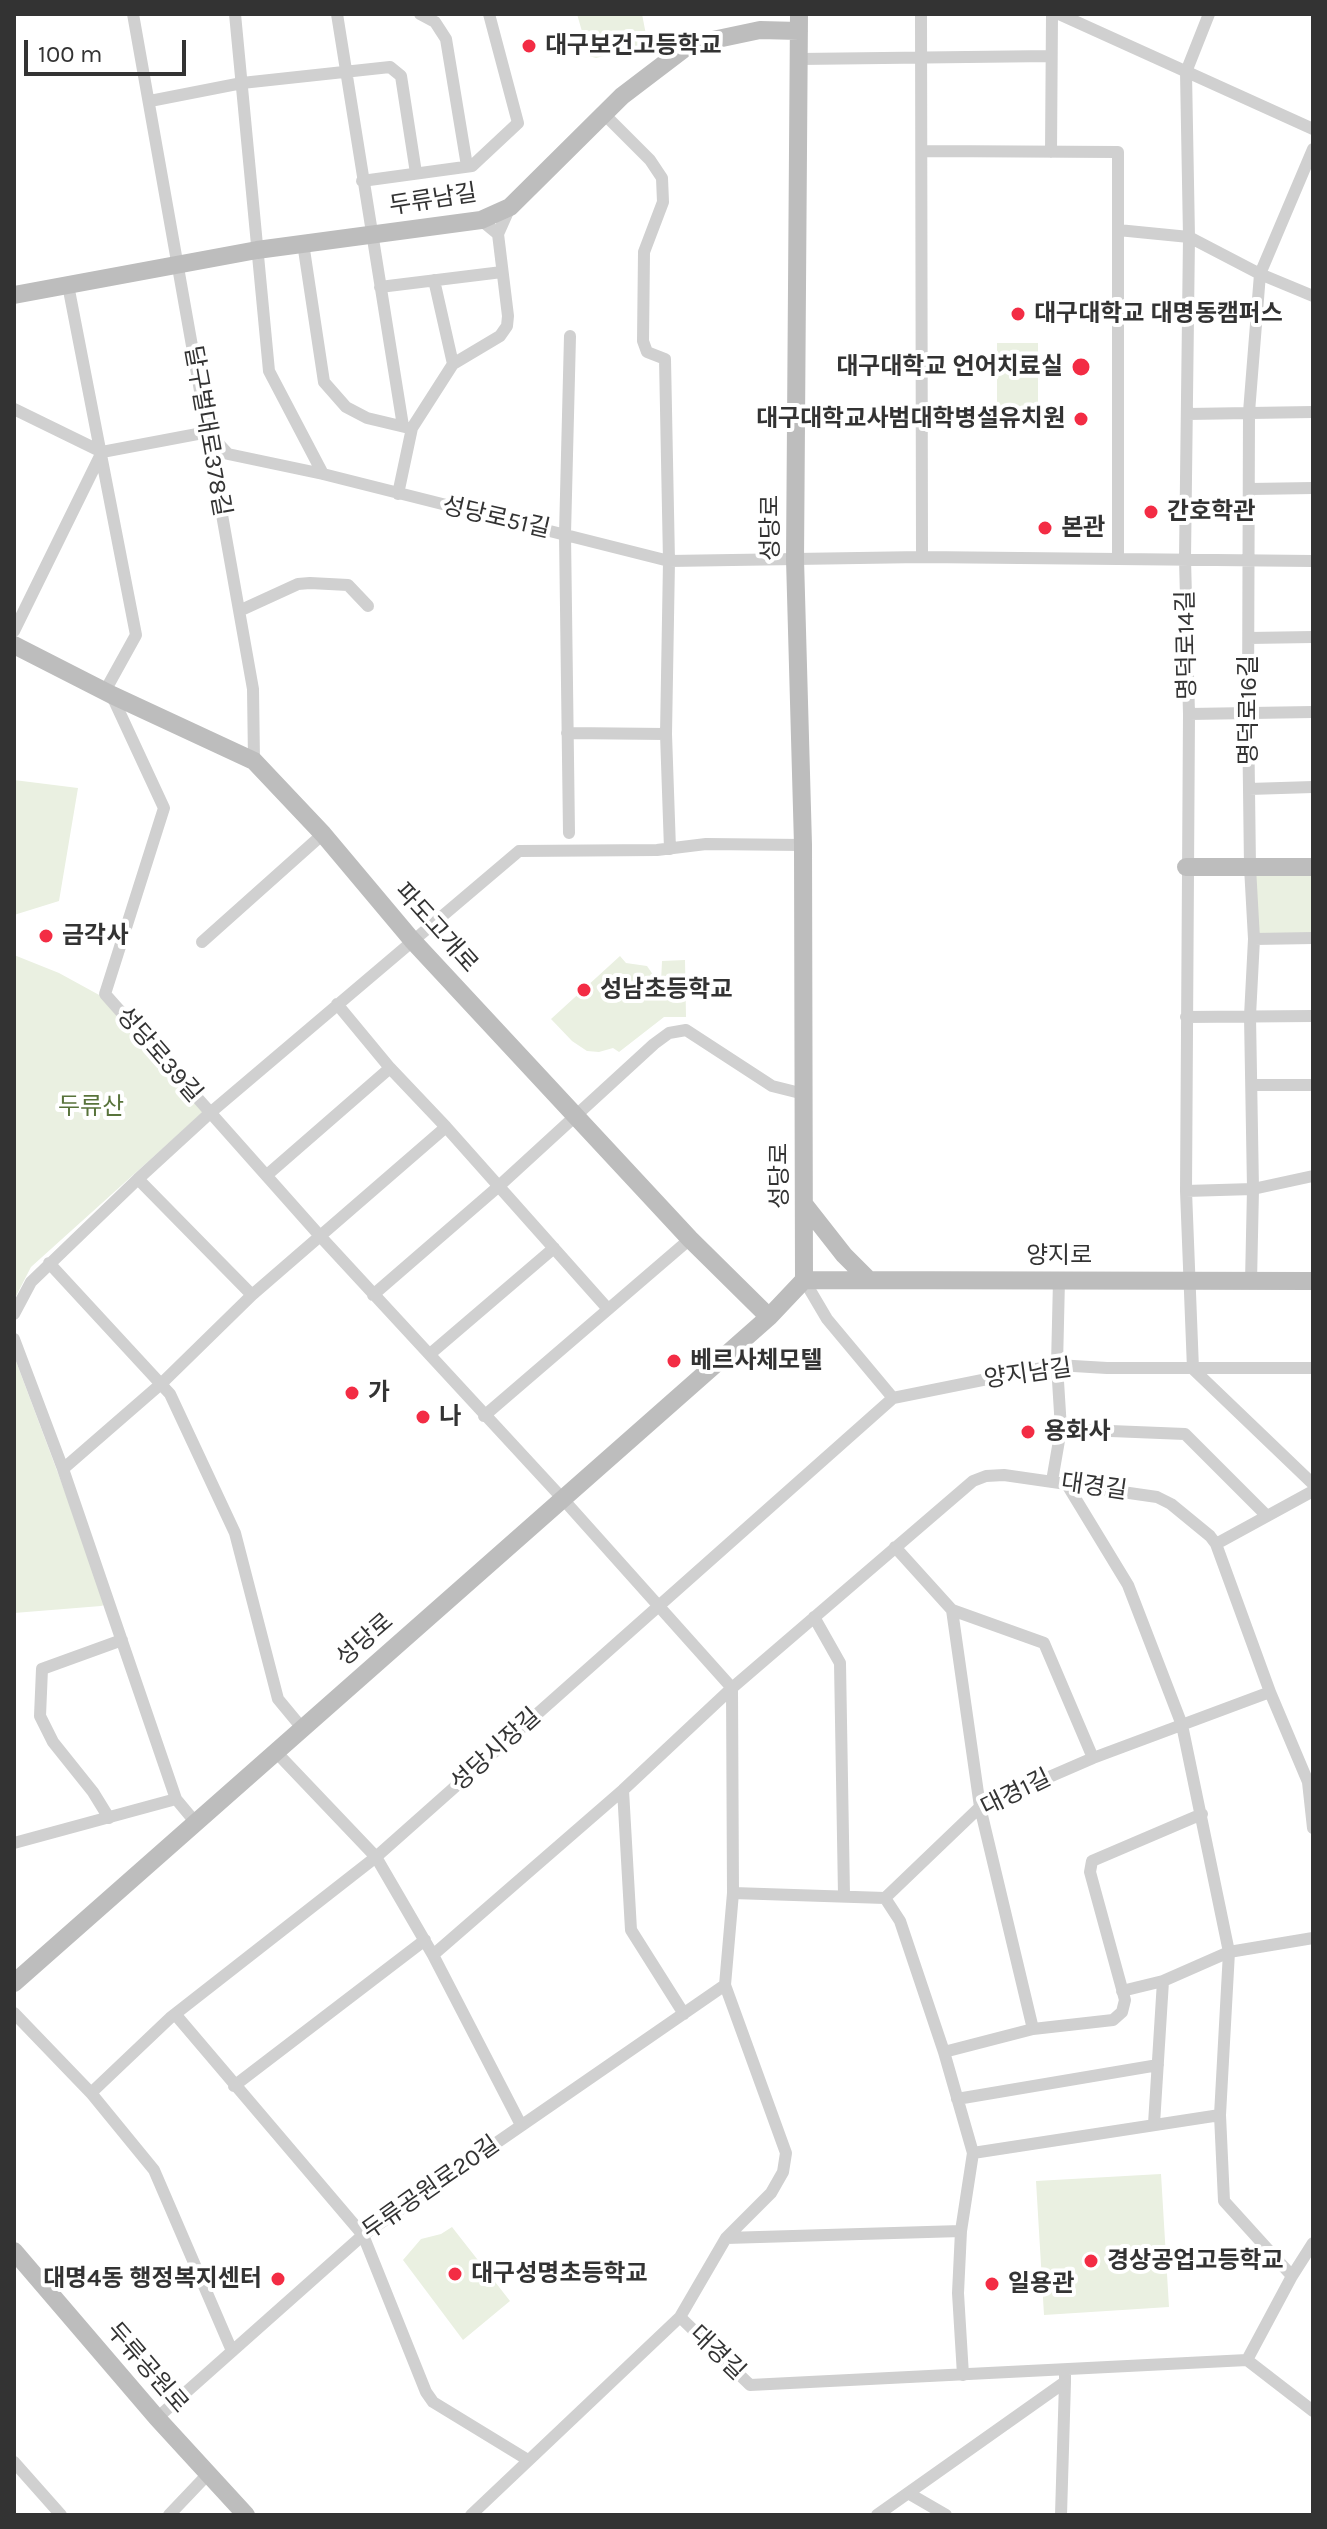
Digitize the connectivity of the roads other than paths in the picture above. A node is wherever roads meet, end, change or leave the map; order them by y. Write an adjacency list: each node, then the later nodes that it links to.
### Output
1 (133, 14): 18 (street, 달구벌대로378길)
2 (235, 14): 17 (street)
3 (337, 14): 15 (street)
4 (420, 14): 10 (street)
5 (489, 14): 24 (street)
6 (921, 14): 13 (street)
7 (1052, 14): 12 (street)
8 (1059, 14): 16 (street)
9 (1209, 14): 16 (street, 명덕로14길)
10 (439, 18): 24 (street)
11 (799, 22): 14 (main road, 성당로); 19 (main road, 두류남길)
12 (1051, 56): 13 (street); 23 (street)
13 (922, 57): 14 (street); 22 (street)
14 (799, 59): 59 (main road, 성당로)
15 (345, 70): 17 (street); 25 (street); 26 (street)
16 (1186, 72): 20 (street); 32 (street, 명덕로14길)
17 (242, 83): 18 (street); 34 (street)
18 (150, 101): 35 (street, 달구벌대로378길)
19 (604, 114): 27 (main road, 두류남길); 61 (street)
20 (1313, 129)
21 (1313, 149): 37 (street, 명덕로16길)
22 (922, 151): 23 (street); 57 (street)
23 (1051, 152): 29 (street)
24 (467, 166): 25 (street)
25 (416, 173): 26 (street)
26 (362, 181): 30 (street)
27 (510, 207): 28 (main road, 두류남길); 31 (street)
28 (481, 220): 30 (main road, 두류남길); 31 (street)
29 (1118, 230): 32 (street); 58 (street)
30 (371, 234): 33 (main road, 두류남길); 40 (street)
31 (498, 234): 36 (street)
32 (1189, 237): 37 (street); 48 (street, 명덕로14길)
33 (303, 243): 34 (main road, 두류남길); 49 (street)
34 (257, 250): 35 (main road, 두류남길); 52 (street)
35 (178, 264): 39 (main road, 두류남길); 50 (street, 달구벌대로378길)
36 (502, 272): 38 (street); 44 (street)
37 (1260, 274): 42 (street); 46 (street, 명덕로16길)
38 (434, 280): 40 (street); 44 (street)
39 (68, 285): 41 (main road, 두류남길); 51 (street)
40 (380, 287): 49 (street)
41 (14, 295)
42 (1313, 296)
43 (570, 336): 56 (street)
44 (453, 364): 49 (street)
45 (14, 409): 51 (street)
46 (1249, 412): 47 (street); 48 (street); 54 (street, 명덕로16길)
47 (1313, 412)
48 (1187, 414): 60 (street, 명덕로14길)
49 (408, 427): 55 (street)
50 (208, 432): 51 (street); 52 (street, 성당로51길); 65 (street, 달구벌대로378길)
51 (102, 452): 66 (street); 70 (street)
52 (323, 474): 55 (street, 성당로51길)
53 (1313, 488): 54 (street)
54 (1250, 489): 63 (street, 명덕로16길)
55 (398, 494): 56 (street, 성당로51길)
56 (565, 534): 61 (street, 성당로51길); 74 (street)
57 (922, 557): 58 (street, 성당로51길); 59 (street, 성당로51길)
58 (1118, 558): 60 (street, 성당로51길)
59 (795, 559): 61 (street, 성당로51길); 81 (main road, 성당로)
60 (1185, 559): 63 (street, 성당로51길); 73 (street, 명덕로14길)
61 (669, 561): 75 (street)
62 (1313, 561): 63 (street, 성당로51길)
63 (1250, 562): 68 (street, 명덕로16길)
64 (368, 606): 65 (street)
65 (239, 611): 76 (street, 달구벌대로378길)
66 (14, 631)
67 (1313, 637): 68 (street)
68 (1249, 638): 71 (street, 명덕로16길)
69 (14, 645): 70 (main road, 파도고개로)
70 (108, 693): 76 (main road, 파도고개로); 100 (street, 성당로39길)
71 (1248, 712): 72 (street); 73 (street); 78 (street, 명덕로16길)
72 (1313, 712)
73 (1189, 714): 85 (street, 명덕로14길)
74 (567, 733): 75 (street); 79 (street)
75 (666, 734): 83 (street)
76 (254, 761): 80 (main road, 파도고개로)
77 (1313, 787): 78 (street)
78 (1249, 789): 86 (street, 명덕로16길)
79 (569, 833): 82 (street); 84 (street)
80 (323, 834): 90 (main road, 파도고개로); 91 (street)
81 (803, 845): 83 (street); 99 (main road, 성당로)
82 (584, 849): 83 (street); 84 (street)
83 (670, 849)
84 (557, 850): 90 (street)
85 (1186, 867): 86 (main road); 95 (street, 명덕로14길)
86 (1250, 867): 87 (main road); 89 (street, 명덕로16길)
87 (1313, 867)
88 (1313, 938): 89 (street)
89 (1254, 939): 93 (street, 명덕로16길)
90 (412, 940): 92 (street); 101 (main road, 파도고개로)
91 (202, 942)
92 (337, 1004): 96 (street); 100 (street)
93 (1250, 1016): 94 (street); 95 (street); 97 (street, 명덕로16길)
94 (1313, 1016)
95 (1186, 1017): 108 (street, 명덕로14길)
96 (390, 1068): 102 (street); 103 (street)
97 (1252, 1085): 98 (street); 107 (street, 명덕로16길)
98 (1313, 1085)
99 (804, 1094): 101 (street); 109 (main road, 성당로)
100 (210, 1113): 103 (street, 성당로39길); 105 (street)
101 (576, 1116): 106 (street); 111 (main road, 파도고개로)
102 (446, 1127): 106 (street); 110 (street)
103 (267, 1175): 110 (street, 성당로39길)
104 (1313, 1176): 107 (street)
105 (138, 1179): 113 (street); 120 (street)
106 (499, 1186): 112 (street); 121 (street)
107 (1253, 1189): 108 (street); 119 (street, 명덕로16길)
108 (1186, 1191): 117 (street, 명덕로14길)
109 (804, 1204): 114 (main road, 성당로); 115 (main road)
110 (320, 1236): 120 (street); 121 (street, 성당로39길)
111 (690, 1239): 122 (street); 124 (main road, 파도고개로)
112 (554, 1248): 122 (street); 126 (street)
113 (49, 1263): 123 (street); 130 (street)
114 (804, 1280): 115 (main road, 양지로); 124 (main road, 성당로); 131 (street)
115 (869, 1280): 116 (main road, 양지로)
116 (1059, 1280): 117 (main road, 양지로); 127 (street)
117 (1189, 1281): 119 (main road, 양지로); 129 (street, 명덕로14길)
118 (1313, 1281): 119 (main road, 양지로)
119 (1251, 1282)
120 (252, 1295): 130 (street)
121 (373, 1295): 126 (street, 성당로39길)
122 (608, 1309): 132 (street)
123 (14, 1314)
124 (769, 1317): 138 (main road, 성당로)
125 (14, 1339): 134 (street)
126 (430, 1354): 132 (street, 성당로39길)
127 (1057, 1365): 129 (street, 양지남길); 131 (street, 양지남길); 133 (street)
128 (1313, 1368): 129 (street, 양지남길)
129 (1193, 1369): 136 (street)
130 (162, 1383): 134 (street); 149 (street)
131 (893, 1398): 142 (street, 성당시장길)
132 (484, 1416): 138 (street, 성당로39길)
133 (1061, 1429): 135 (street); 139 (street)
134 (63, 1469): 145 (street)
135 (1059, 1482): 140 (street, 대경길); 141 (street, 대경길); 148 (street)
136 (1313, 1484)
137 (1313, 1491): 139 (street)
138 (562, 1498): 142 (street); 149 (main road, 성당로)
139 (1267, 1516): 140 (street)
140 (1216, 1544): 147 (street, 대경길)
141 (895, 1547): 143 (street); 144 (street, 대경길)
142 (658, 1605): 146 (street); 161 (street, 성당시장길)
143 (952, 1610): 151 (street); 155 (street)
144 (814, 1617): 146 (street, 대경길); 163 (street)
145 (122, 1640): 154 (street); 157 (street)
146 (732, 1688): 153 (street); 162 (street, 대경길)
147 (1270, 1692): 148 (street, 대경1길); 152 (street, 대경길)
148 (1182, 1725): 151 (street, 대경1길); 156 (street)
149 (302, 1728): 150 (main road, 성당로)
150 (276, 1752): 158 (main road, 성당로); 161 (street)
151 (1093, 1758): 155 (street, 대경1길)
152 (1310, 1781): 159 (street, 대경길)
153 (623, 1790): 168 (street); 175 (street)
154 (176, 1799): 157 (street); 158 (street)
155 (980, 1807): 164 (street, 대경1길); 176 (street)
156 (1202, 1814): 167 (street); 172 (street)
157 (109, 1818): 160 (street)
158 (196, 1823): 170 (main road, 성당로)
159 (1313, 1828)
160 (14, 1843)
161 (376, 1857): 166 (street); 174 (street, 성당시장길)
162 (733, 1893): 163 (street); 171 (street, 대경길)
163 (844, 1895): 164 (street)
164 (885, 1898): 177 (street)
165 (1313, 1938): 167 (street)
166 (425, 1940): 168 (street); 179 (street)
167 (1229, 1952): 169 (street); 182 (street)
168 (433, 1955): 184 (street)
169 (1163, 1981): 172 (street); 178 (street)
170 (14, 1983)
171 (725, 1985): 175 (street, 두류공원로20길); 188 (street, 대경길)
172 (1122, 1991): 176 (street)
173 (14, 2013): 180 (street)
174 (175, 2014): 179 (street); 180 (street, 성당시장길)
175 (684, 2014): 184 (street, 두류공원로20길)
176 (1033, 2029): 177 (street)
177 (944, 2052): 181 (street)
178 (1158, 2065): 181 (street); 183 (street)
179 (234, 2086): 187 (street)
180 (91, 2093): 193 (street)
181 (957, 2099): 185 (street)
182 (1220, 2115): 183 (street); 191 (street)
183 (1154, 2124): 185 (street)
184 (521, 2125): 187 (street, 두류공원로20길)
185 (973, 2153): 186 (street)
186 (961, 2231): 188 (street); 195 (street)
187 (363, 2235): 193 (street, 두류공원로20길); 199 (street)
188 (726, 2238): 192 (street, 대경길)
189 (1313, 2243): 191 (street)
190 (14, 2251): 198 (main road, 두류공원로)
191 (1292, 2276): 194 (street)
192 (680, 2317): 195 (street, 대경길); 199 (street)
193 (232, 2351): 198 (street, 두류공원로20길)
194 (1247, 2360): 196 (street, 대경길); 197 (street)
195 (963, 2375): 196 (street, 대경길)
196 (1065, 2376): 202 (street); 209 (street)
197 (1313, 2411)
198 (157, 2418): 201 (main road, 두류공원로)
199 (528, 2460): 203 (street)
200 (14, 2462): 204 (street)
201 (208, 2474): 205 (street); 206 (main road, 두류공원로)
202 (908, 2493): 207 (street); 208 (street)
203 (477, 2513)
204 (61, 2515)
205 (169, 2515)
206 (246, 2515)
207 (877, 2515)
208 (946, 2515)
209 (1061, 2515)

